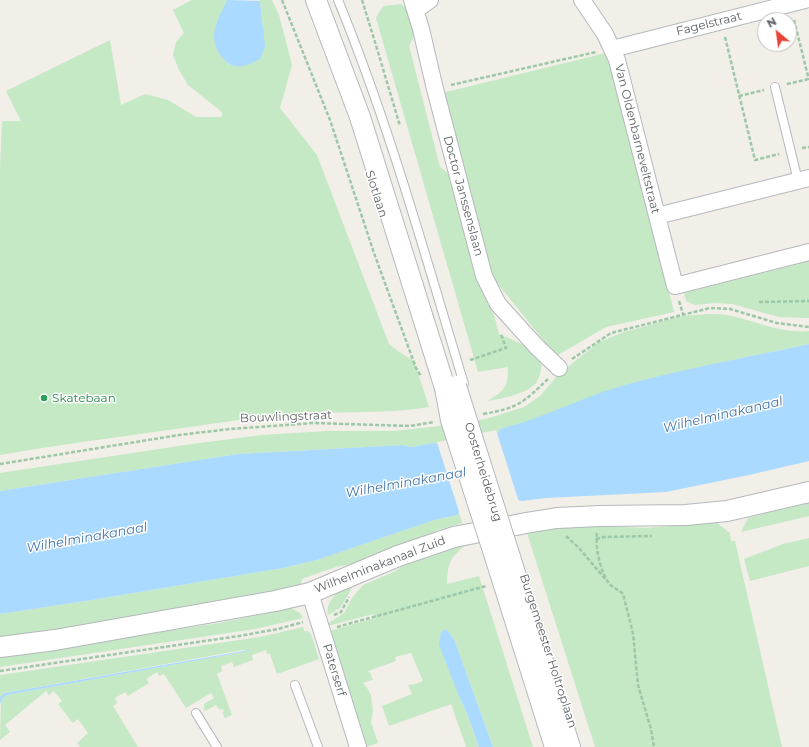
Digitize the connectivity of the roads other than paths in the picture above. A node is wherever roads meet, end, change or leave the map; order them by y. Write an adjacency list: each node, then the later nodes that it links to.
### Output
1 (307, 0): 15 (lane, Slotlaan)
2 (316, 0): 15 (street, Slotlaan)
3 (327, 0): 15 (street, Slotlaan)
4 (338, 0): 15 (lane)
5 (430, 0): 8 (street)
6 (582, 0): 9 (street, Van Oldenbarneveltstraat)
7 (791, 2): 9 (street, Fagelstraat)
8 (414, 5): 14 (street, Doctor Janssenslaan)
9 (612, 48): 12 (street, Van Oldenbarneveltstraat)
10 (775, 87): 11 (lane)
11 (804, 179): 12 (street)
12 (657, 216): 13 (street, Van Oldenbarneveltstraat)
13 (809, 252)
14 (559, 368)
15 (451, 387): 17 (street, Oosterheidebrug, bridge)
16 (809, 492): 18 (street, Wilhelminakanaal Zuid)
17 (508, 557): 20 (lane, Burgemeester Holtroplaan); 28 (street, Burgemeester Holtroplaan); 29 (street, Burgemeester Holtroplaan)
18 (310, 593): 19 (street, Wilhelminakanaal Zuid); 27 (street, Paterserf)
19 (0, 648)
20 (553, 664)
21 (296, 685): 26 (lane)
22 (560, 687): 23 (lane, Burgemeester Holtroplaan)
23 (565, 702)
24 (196, 713): 25 (lane)
25 (217, 747)
26 (318, 747)
27 (358, 747)
28 (554, 747)
29 (570, 747)

